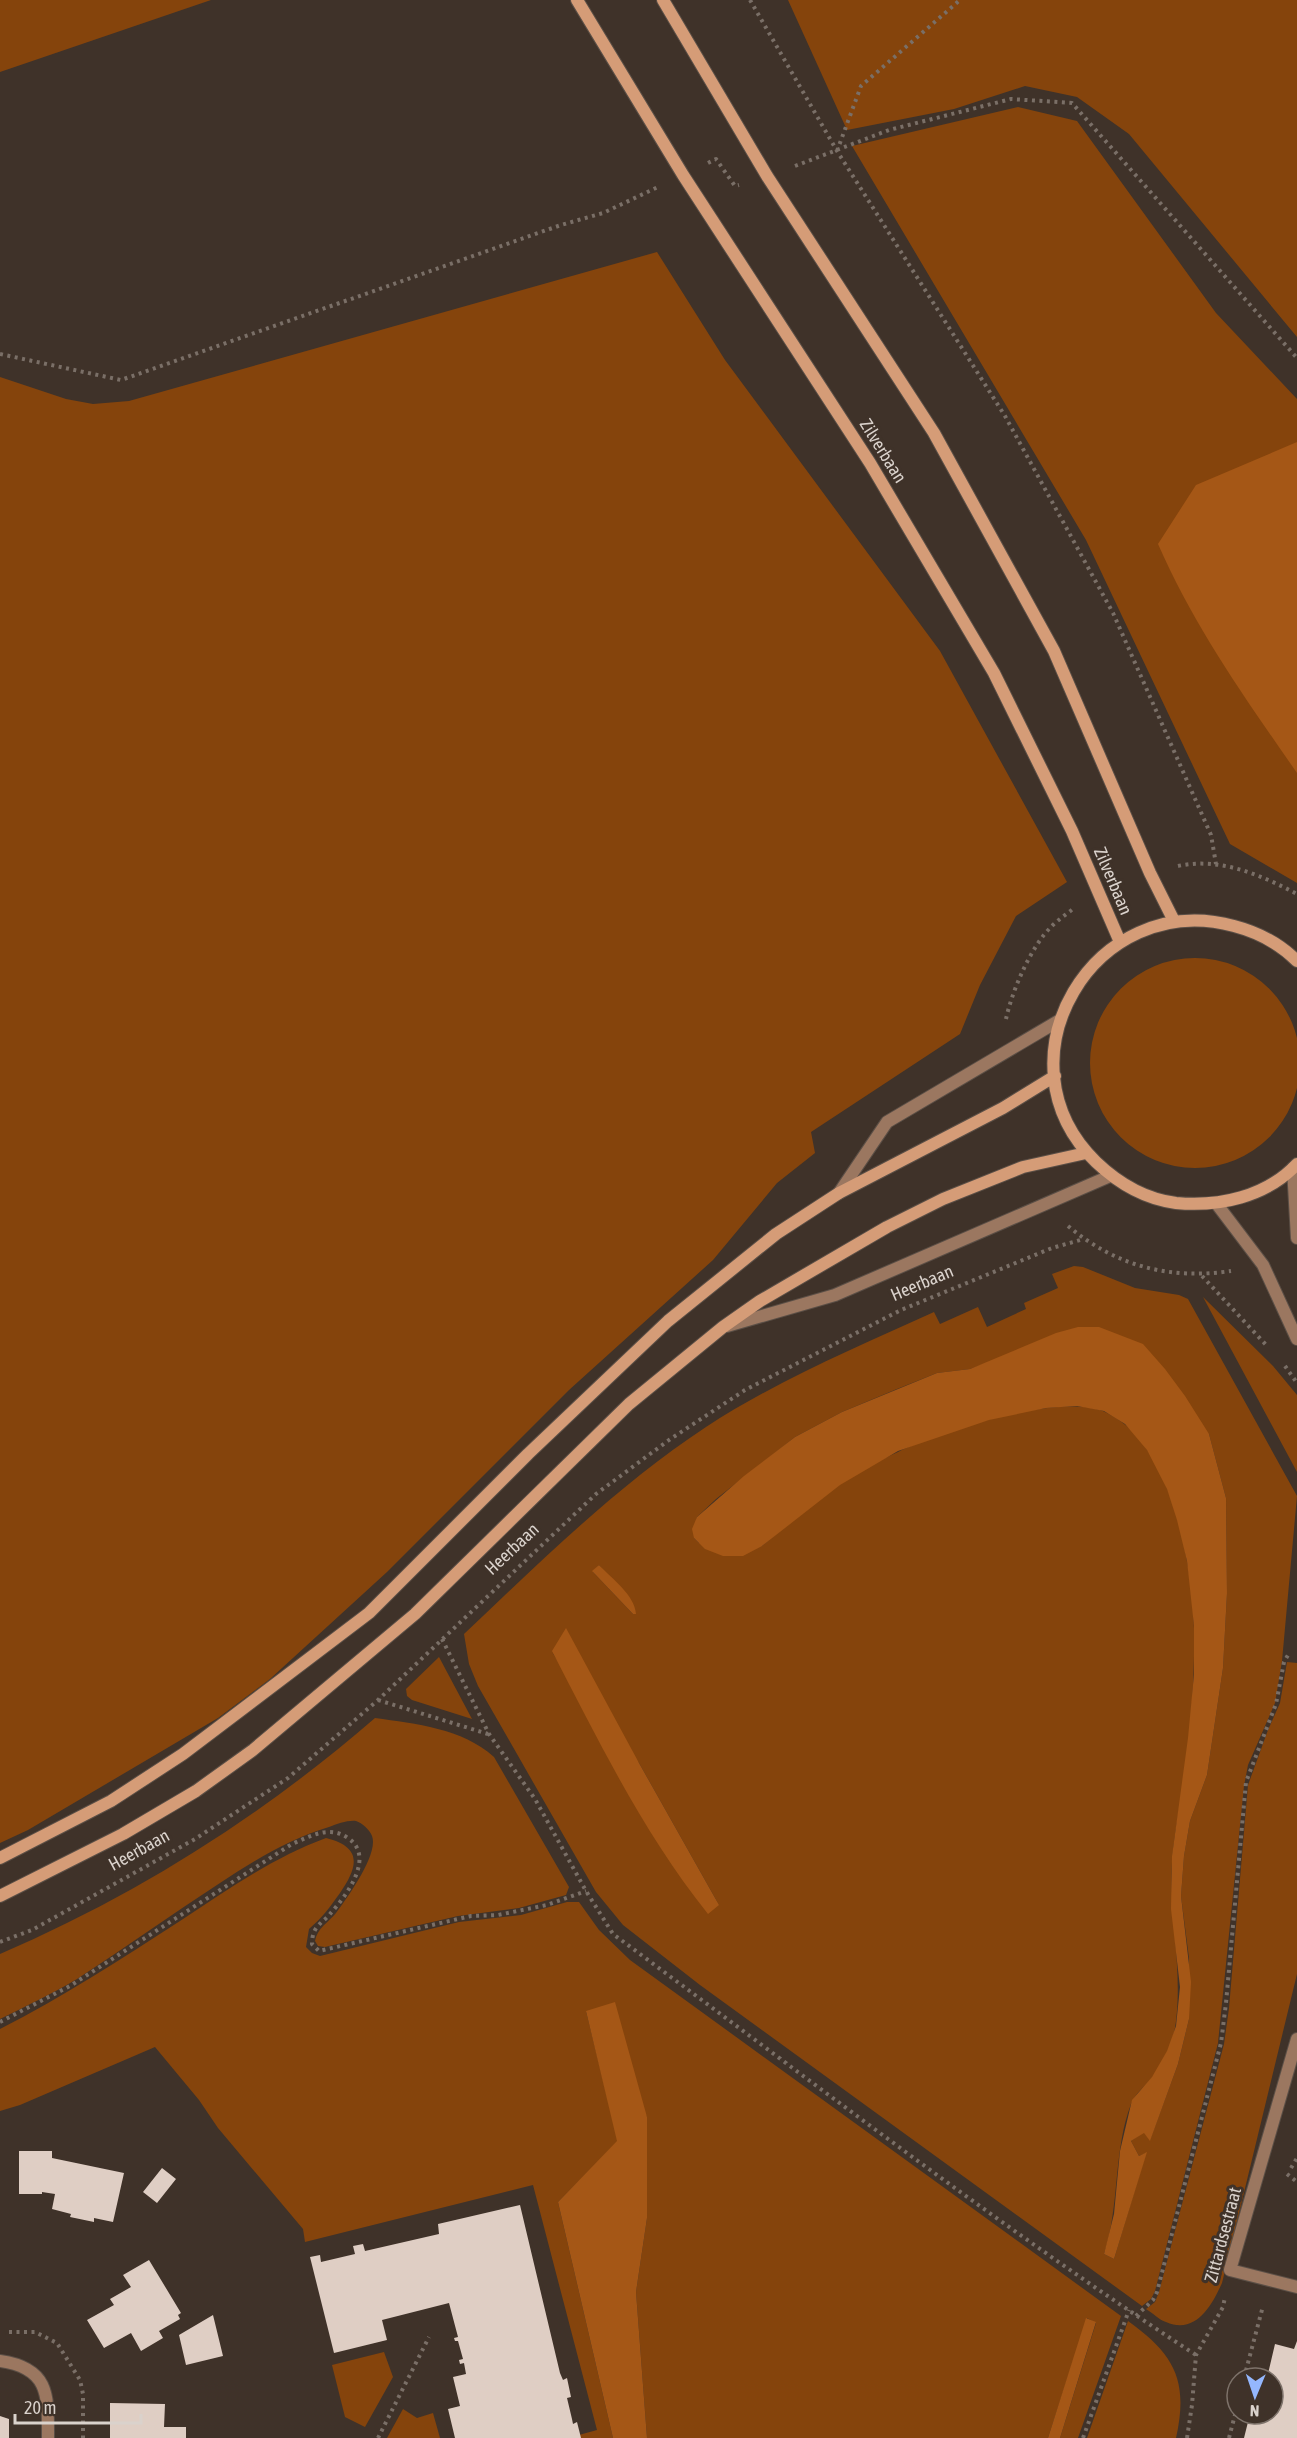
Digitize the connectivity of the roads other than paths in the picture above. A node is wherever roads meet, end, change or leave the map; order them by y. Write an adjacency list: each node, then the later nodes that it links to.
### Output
1 (577, 0): 4 (main road, Zilverbaan)
2 (663, 0): 3 (main road, Zilverbaan)
3 (1174, 921): 4 (main road); 5 (main road)
4 (1120, 942): 6 (main road)
5 (1297, 961)
6 (1060, 1020): 7 (main road); 11 (street)
7 (1055, 1076): 8 (main road); 11 (main road)
8 (1086, 1153): 10 (main road); 14 (main road, Heerbaan)
9 (1295, 1166): 12 (main road); 13 (street)
10 (1110, 1176): 12 (main road); 14 (street, Heerbaan)
11 (839, 1193): 16 (main road)
12 (1216, 1203): 15 (street)
13 (1297, 1238)
14 (723, 1327): 17 (main road, Heerbaan)
15 (1297, 1339)
16 (0, 1858)
17 (0, 1896)
18 (1297, 2039): 19 (street, Zittardsestraat)
19 (1297, 2286)
20 (0, 2361): 21 (street)
21 (48, 2438)

